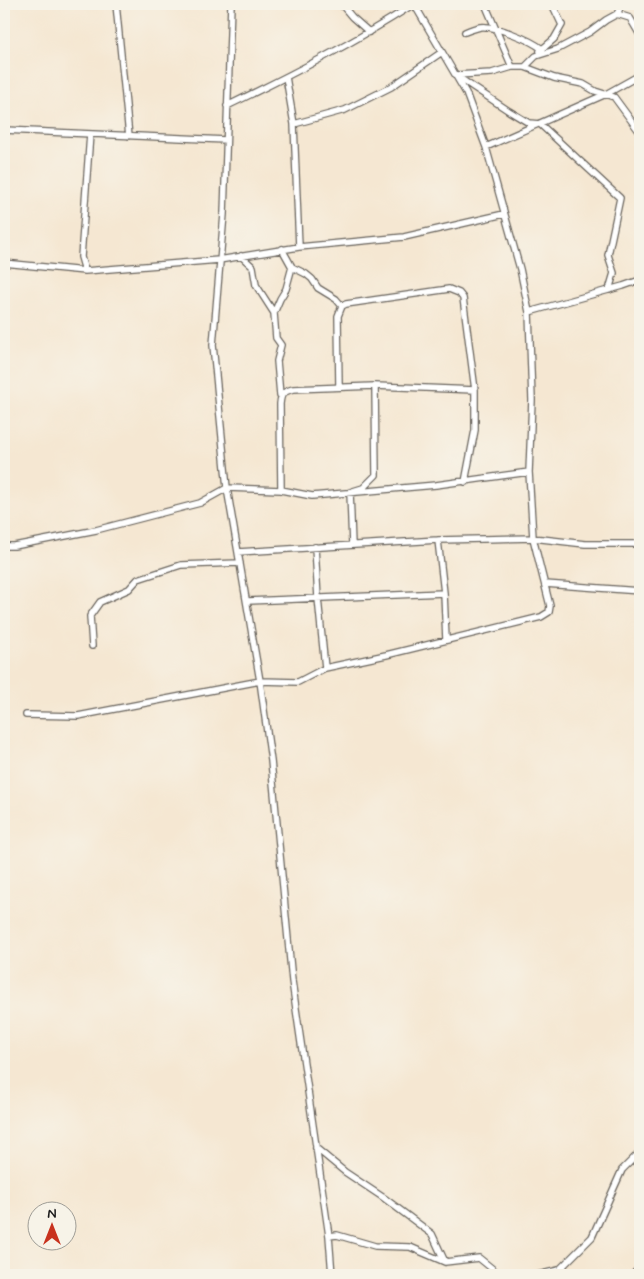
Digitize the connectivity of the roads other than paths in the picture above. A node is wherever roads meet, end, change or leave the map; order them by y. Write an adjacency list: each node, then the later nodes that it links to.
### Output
1 (116, 4): 28 (street)
2 (231, 4): 22 (street)
3 (341, 4): 10 (street)
4 (414, 4): 10 (street); 14 (street)
5 (485, 4): 9 (street)
6 (552, 4): 13 (street)
7 (622, 4): 8 (street)
8 (617, 14): 12 (street); 15 (street)
9 (496, 29): 11 (street); 13 (street); 16 (street)
10 (369, 32): 20 (street)
11 (465, 32)
12 (640, 35)
13 (542, 49): 15 (street)
14 (442, 52): 19 (street); 23 (street)
15 (536, 56): 17 (street)
16 (512, 67): 17 (street); 19 (street)
17 (525, 67): 21 (street)
18 (640, 75): 21 (street)
19 (456, 76): 24 (street); 30 (street)
20 (286, 77): 22 (street); 23 (street)
21 (606, 94): 24 (street); 26 (street)
22 (227, 106): 29 (street)
23 (294, 124): 32 (street)
24 (540, 124): 30 (street); 40 (street)
25 (4, 130): 27 (street)
26 (640, 130)
27 (90, 134): 28 (street); 38 (street)
28 (129, 136): 29 (street)
29 (226, 140): 35 (street)
30 (486, 147): 31 (street)
31 (504, 214): 32 (street); 42 (street)
32 (299, 247): 33 (street)
33 (282, 249): 34 (street); 37 (street)
34 (241, 256): 35 (street); 43 (street)
35 (219, 260): 38 (street); 50 (street)
36 (4, 263): 38 (street)
37 (292, 267): 41 (street); 43 (street)
38 (85, 271)
39 (640, 280): 40 (street)
40 (609, 290): 42 (street)
41 (342, 306): 45 (street); 46 (street)
42 (529, 312): 48 (street)
43 (274, 313): 47 (street)
44 (375, 386): 45 (street); 46 (street); 52 (street)
45 (339, 387): 47 (street)
46 (475, 390): 49 (street)
47 (280, 395): 51 (street)
48 (529, 472): 49 (street); 53 (street)
49 (465, 482): 52 (street)
50 (227, 488): 51 (street); 57 (street); 59 (street)
51 (281, 490): 52 (street)
52 (350, 492): 56 (street)
53 (533, 538): 54 (street); 55 (street); 61 (street)
54 (438, 540): 56 (street); 63 (street)
55 (640, 544)
56 (352, 545): 58 (street)
57 (4, 546)
58 (315, 547): 59 (street); 64 (street)
59 (238, 552): 60 (street)
60 (240, 562): 65 (street); 67 (street)
61 (545, 584): 62 (street); 66 (street)
62 (640, 591)
63 (444, 593): 64 (street); 66 (street)
64 (318, 598): 65 (street); 68 (street)
65 (247, 602): 69 (street)
66 (446, 640): 68 (street)
67 (92, 646)
68 (325, 668): 69 (street)
69 (260, 680): 70 (street); 71 (street)
70 (26, 715)
71 (316, 1148): 73 (street); 74 (street)
72 (640, 1152): 78 (street)
73 (328, 1236): 74 (street); 76 (street)
74 (445, 1262): 77 (street)
75 (640, 1267): 79 (street)
76 (332, 1275)
77 (500, 1275)
78 (538, 1275)
79 (632, 1275)

